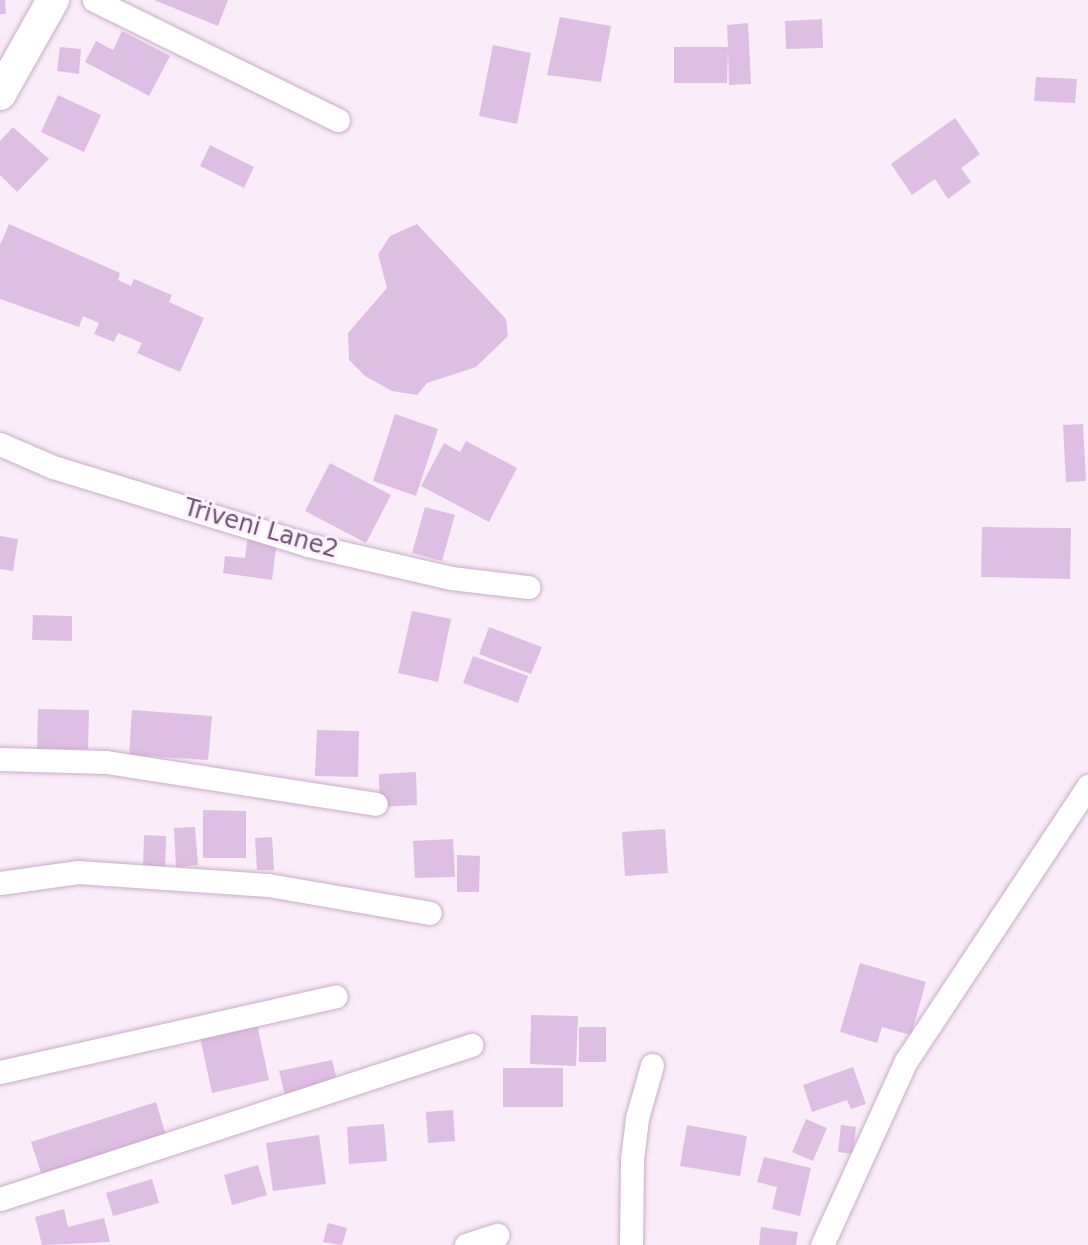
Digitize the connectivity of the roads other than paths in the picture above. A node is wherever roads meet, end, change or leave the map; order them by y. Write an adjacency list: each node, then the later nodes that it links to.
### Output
1 (53, 0): 3 (main road)
2 (94, 0): 4 (street)
3 (0, 94)
4 (338, 120)
5 (0, 444): 6 (street, Triveni Lane2)
6 (528, 587)
7 (0, 759): 9 (street)
8 (1088, 786): 20 (street)
9 (376, 804)
10 (0, 883): 11 (street)
11 (430, 913)
12 (335, 996): 15 (street)
13 (472, 1045): 16 (street)
14 (652, 1065): 19 (street)
15 (0, 1072)
16 (0, 1199)
17 (497, 1235): 18 (street)
18 (466, 1245)
19 (631, 1245)
20 (822, 1245)

